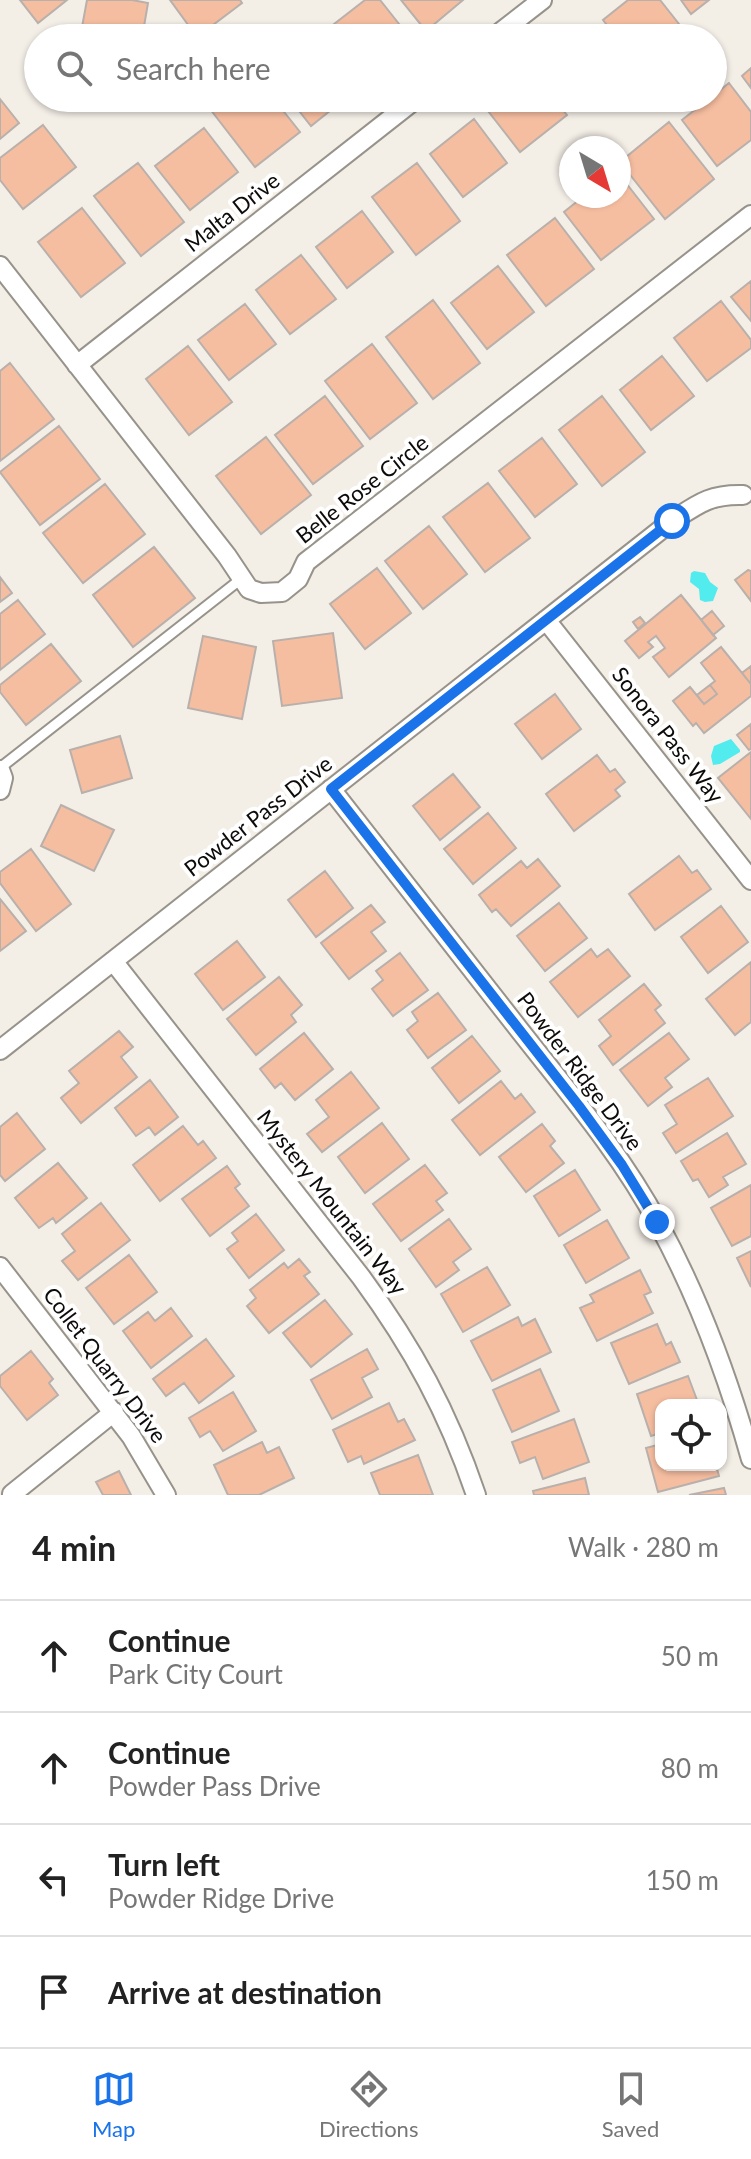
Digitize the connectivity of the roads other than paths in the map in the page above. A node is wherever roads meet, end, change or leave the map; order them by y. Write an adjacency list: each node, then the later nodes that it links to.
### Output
1 (542, 0): 2 (street)
2 (511, 24)
3 (399, 112): 6 (street, Malta Drive)
4 (751, 215): 8 (street, Belle Rose Circle)
5 (0, 266): 6 (street)
6 (77, 365): 8 (street)
7 (743, 495): 9 (street, Powder Pass Drive)
8 (241, 579): 10 (lane)
9 (546, 620): 11 (street, Powder Pass Drive); 13 (street, Sonora Pass Way)
10 (0, 769): 12 (street)
11 (331, 789): 14 (street, Powder Pass Drive); 18 (street, Powder Ridge Drive)
12 (0, 790)
13 (751, 880)
14 (113, 961): 15 (street, Powder Pass Drive); 21 (street, Mystery Mountain Way)
15 (0, 1050)
16 (0, 1267): 17 (street, Collet Quarry Drive)
17 (114, 1412): 19 (street); 20 (street, Collet Quarry Drive)
18 (751, 1459)
19 (12, 1494)
20 (166, 1495)
21 (476, 1495)

